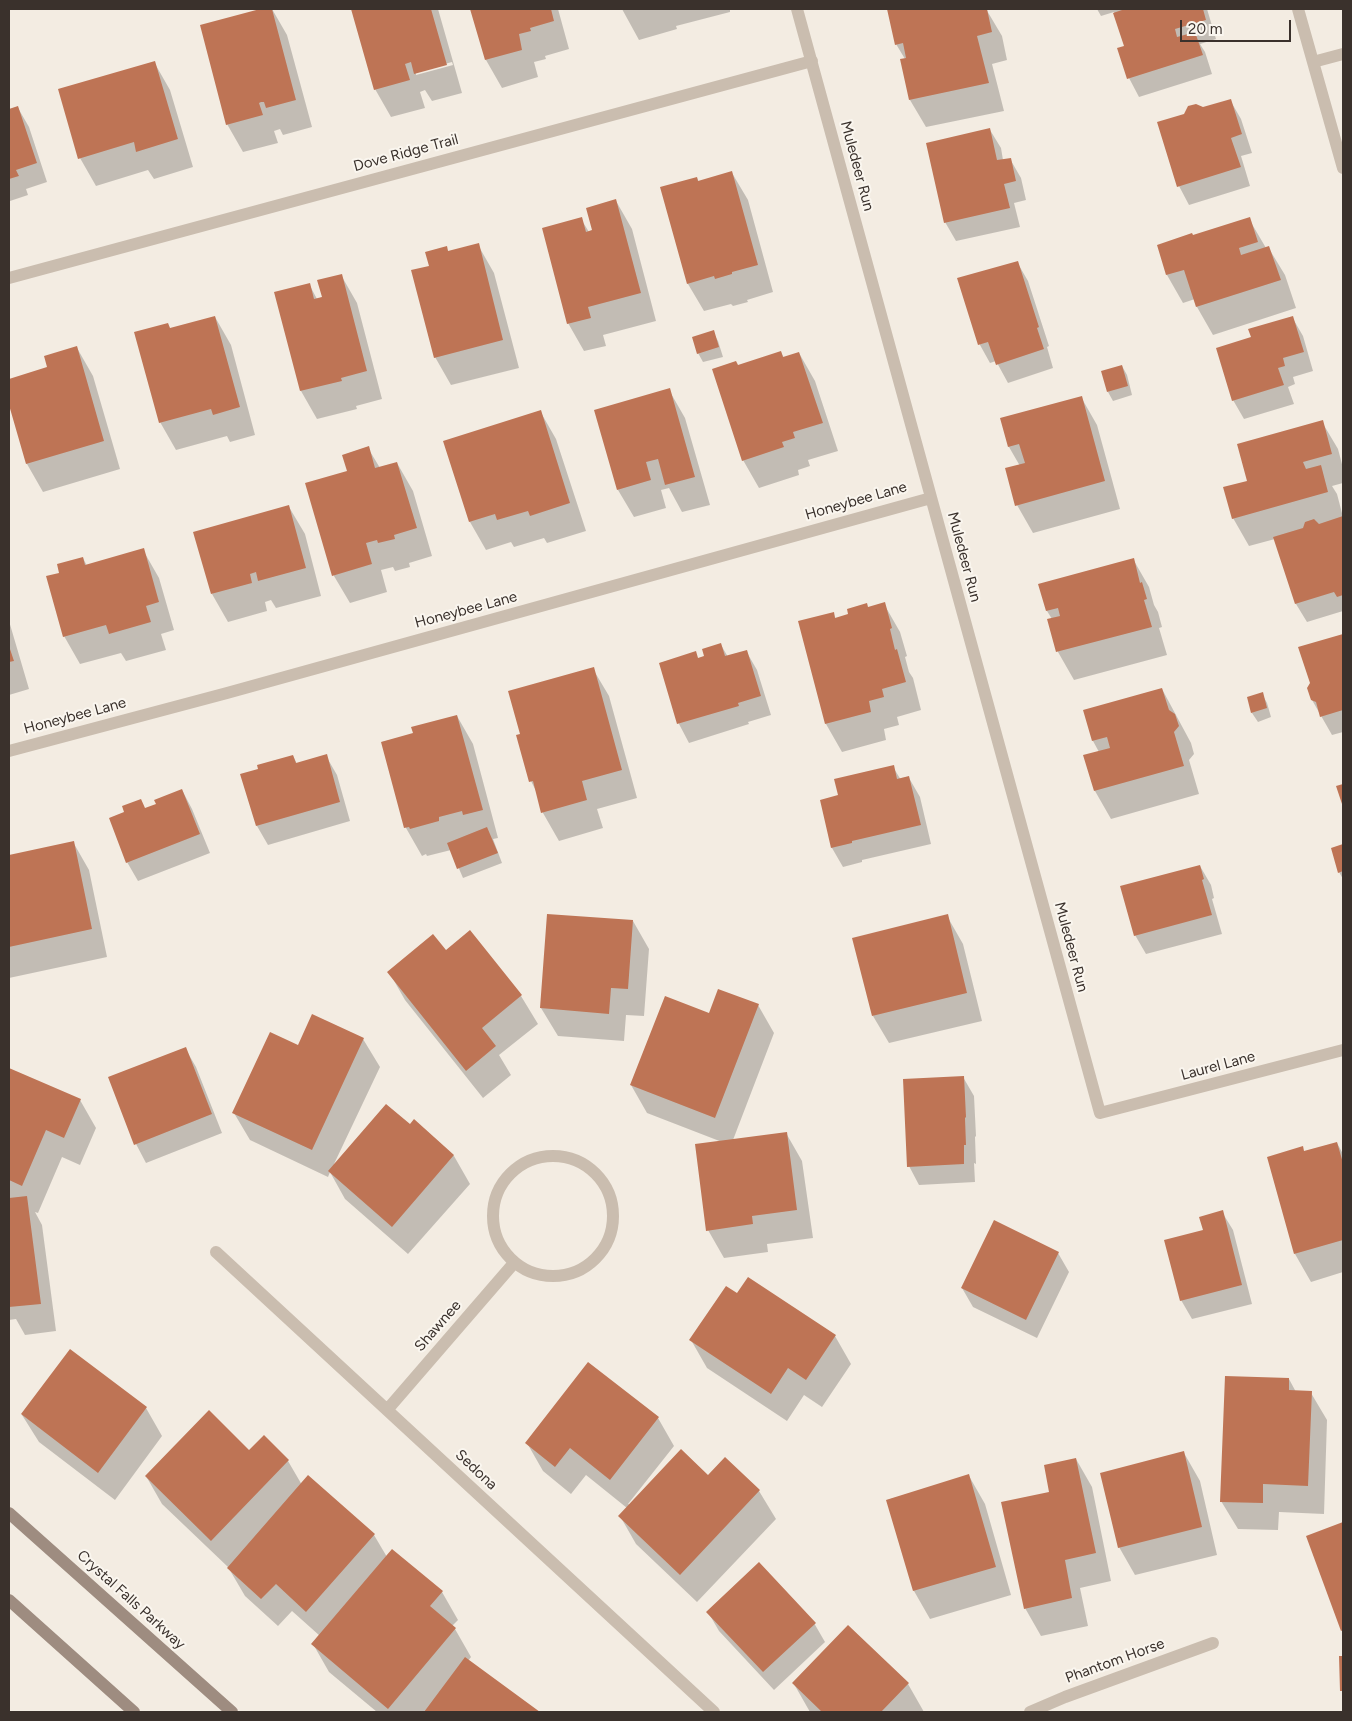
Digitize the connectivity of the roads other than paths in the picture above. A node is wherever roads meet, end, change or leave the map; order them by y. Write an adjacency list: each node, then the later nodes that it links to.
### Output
1 (798, 9): 4 (street, Muledeer Run)
2 (1298, 9): 5 (street)
3 (1343, 54): 5 (street)
4 (812, 61): 7 (street, Dove Ridge Trail); 8 (street, Muledeer Run)
5 (1313, 62): 6 (street)
6 (1343, 168)
7 (9, 278)
8 (931, 498): 9 (street, Honeybee Lane); 11 (street, Muledeer Run)
9 (9, 751)
10 (1343, 1050): 11 (street, Laurel Lane)
11 (1100, 1113)
12 (216, 1252): 14 (street, Sedona)
13 (514, 1263): 13 (street); 14 (street, Shawnee)
14 (386, 1410): 20 (street, Sedona)
15 (9, 1513): 19 (main road, Crystal Falls Parkway)
16 (9, 1600): 18 (main road)
17 (1213, 1643): 21 (street, Phantom Horse)
18 (134, 1712)
19 (232, 1712)
20 (714, 1712)
21 (1030, 1712)

